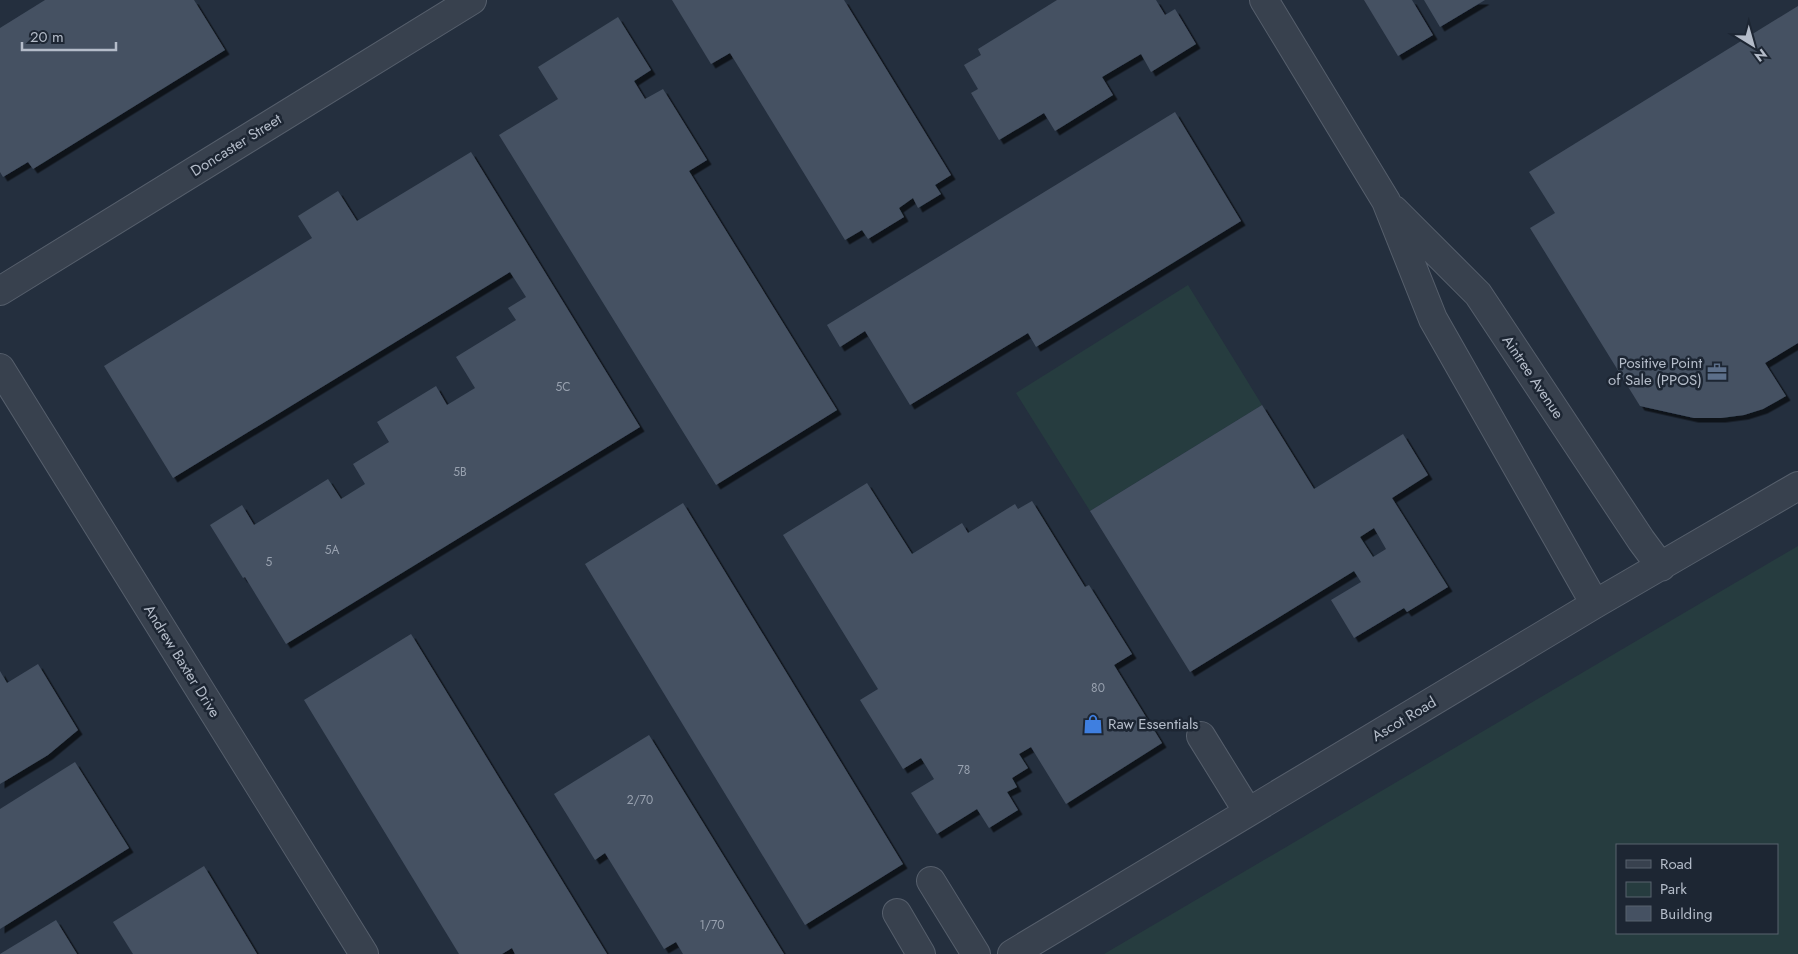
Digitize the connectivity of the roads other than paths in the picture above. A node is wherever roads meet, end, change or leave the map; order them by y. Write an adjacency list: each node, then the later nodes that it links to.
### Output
1 (472, 0): 4 (street, Doncaster Street)
2 (1264, 0): 3 (street, Aintree Avenue)
3 (1386, 202): 7 (street, Aintree Avenue); 8 (street, Aintree Avenue)
4 (0, 291)
5 (0, 368): 13 (street, Andrew Baxter Drive)
6 (1798, 486): 7 (street, Ascot Road)
7 (1661, 567): 8 (street, Ascot Road)
8 (1595, 604): 10 (street, Ascot Road)
9 (1201, 736): 10 (street)
10 (1248, 812): 16 (street, Ascot Road)
11 (931, 881): 15 (street)
12 (896, 913): 14 (street)
13 (364, 954)
14 (921, 954)
15 (976, 954)
16 (1012, 954)

